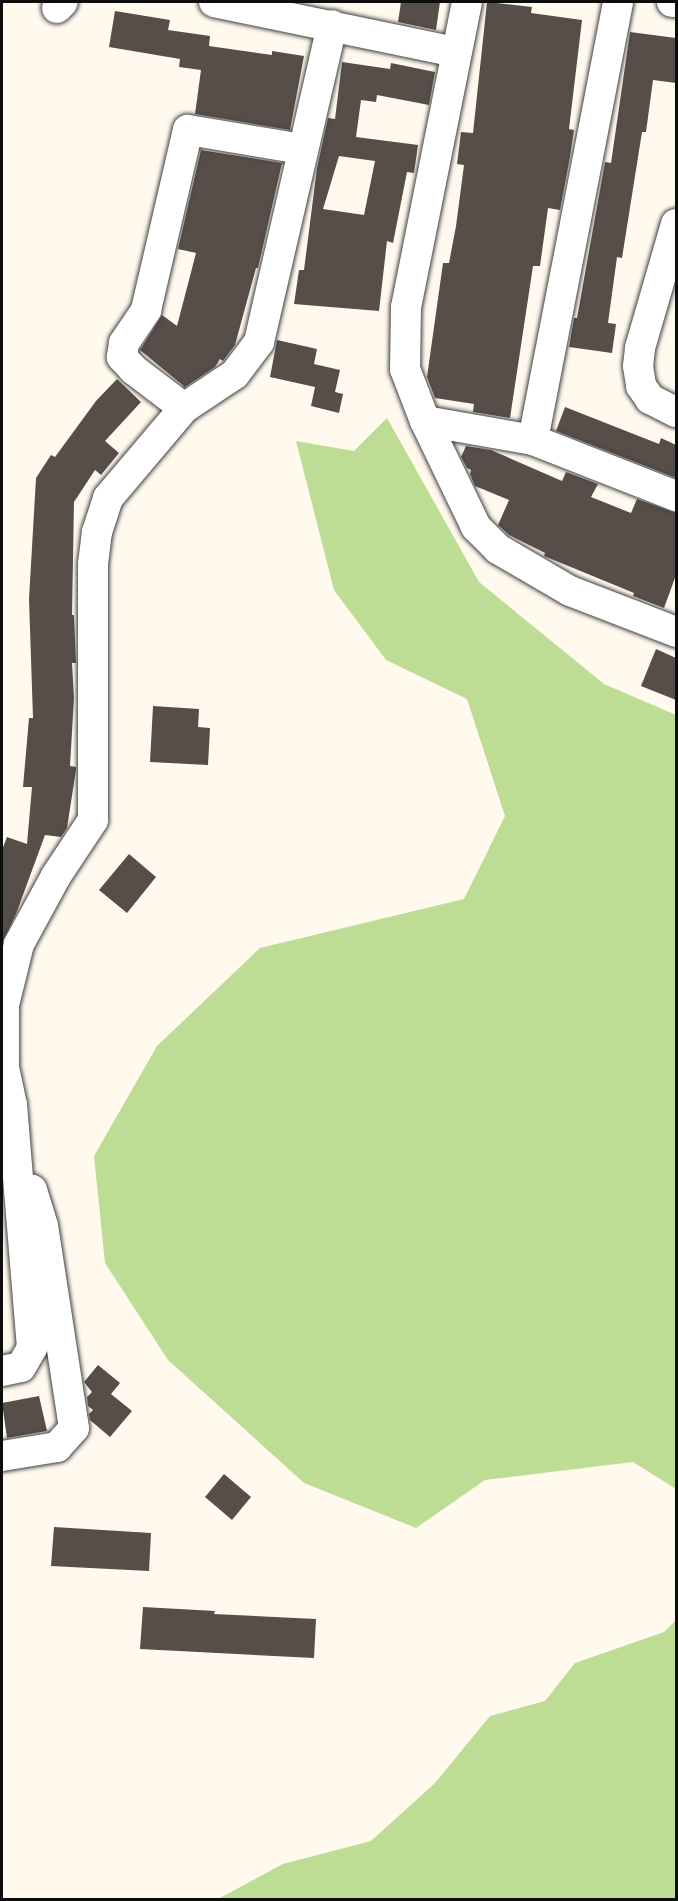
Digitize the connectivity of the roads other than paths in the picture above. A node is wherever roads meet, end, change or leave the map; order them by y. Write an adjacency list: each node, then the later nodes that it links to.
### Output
1 (214, 2): 4 (street)
2 (466, 2): 5 (street)
3 (618, 2): 11 (street)
4 (332, 25): 5 (street); 6 (street)
5 (456, 52): 10 (street)
6 (302, 150): 8 (street); 8 (street)
7 (676, 224): 9 (street)
8 (184, 408): 14 (street)
9 (676, 412)
10 (425, 421): 11 (street); 13 (street)
11 (533, 440): 12 (street)
12 (676, 496)
13 (676, 632)
14 (12, 1105): 15 (street); 16 (street)
15 (2, 1371)
16 (2, 1456)

